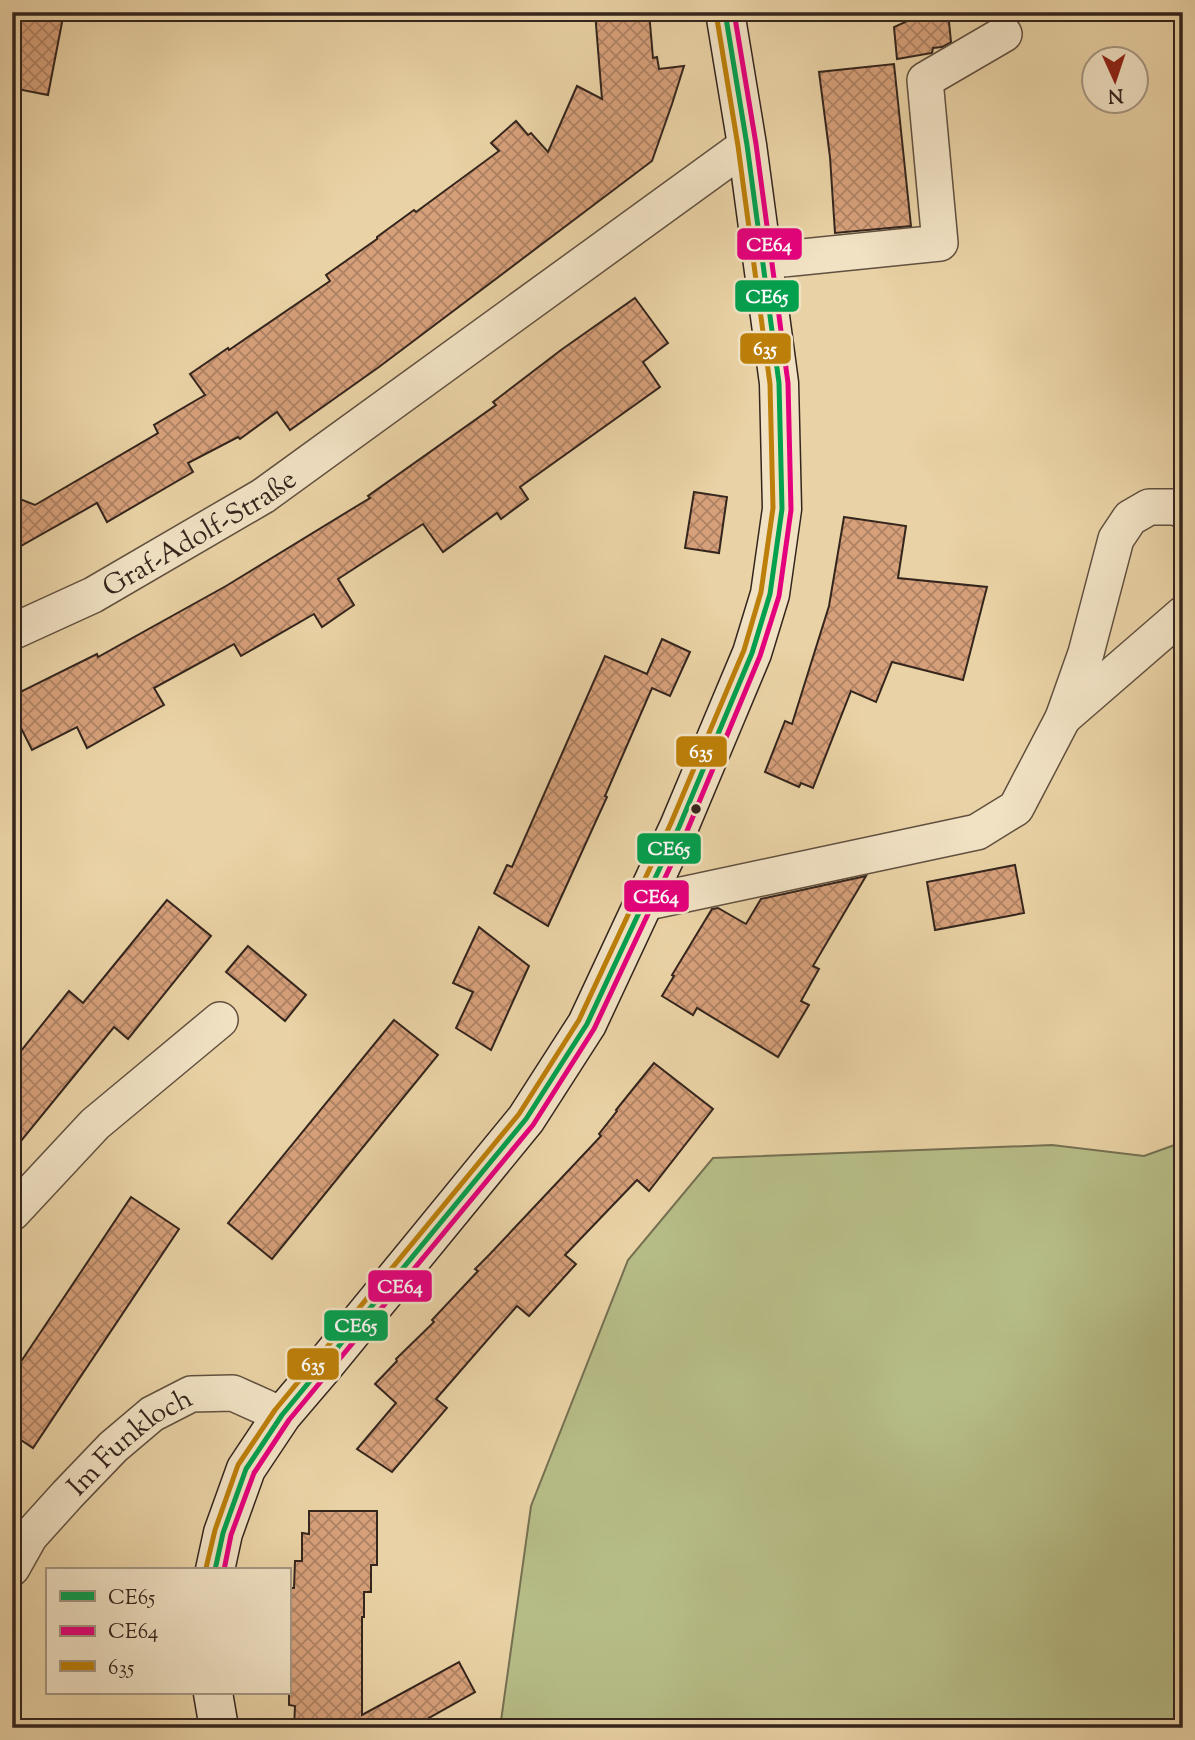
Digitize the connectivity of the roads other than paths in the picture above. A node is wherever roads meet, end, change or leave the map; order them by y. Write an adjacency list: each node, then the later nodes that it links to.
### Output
1 (725, 12): 3 (main road)
2 (1004, 34): 4 (street)
3 (747, 145): 4 (main road); 7 (street, Graf-Adolf-Straße)
4 (764, 261): 9 (main road)
5 (1183, 511): 8 (street)
6 (1183, 614): 8 (street)
7 (12, 632)
8 (1063, 718): 9 (street)
9 (644, 903): 12 (main road)
10 (220, 1020): 11 (street)
11 (12, 1213)
12 (282, 1415): 13 (street, Im Funkloch); 14 (main road)
13 (12, 1568)
14 (215, 1568)
15 (213, 1694): 16 (main road)
16 (219, 1728)

